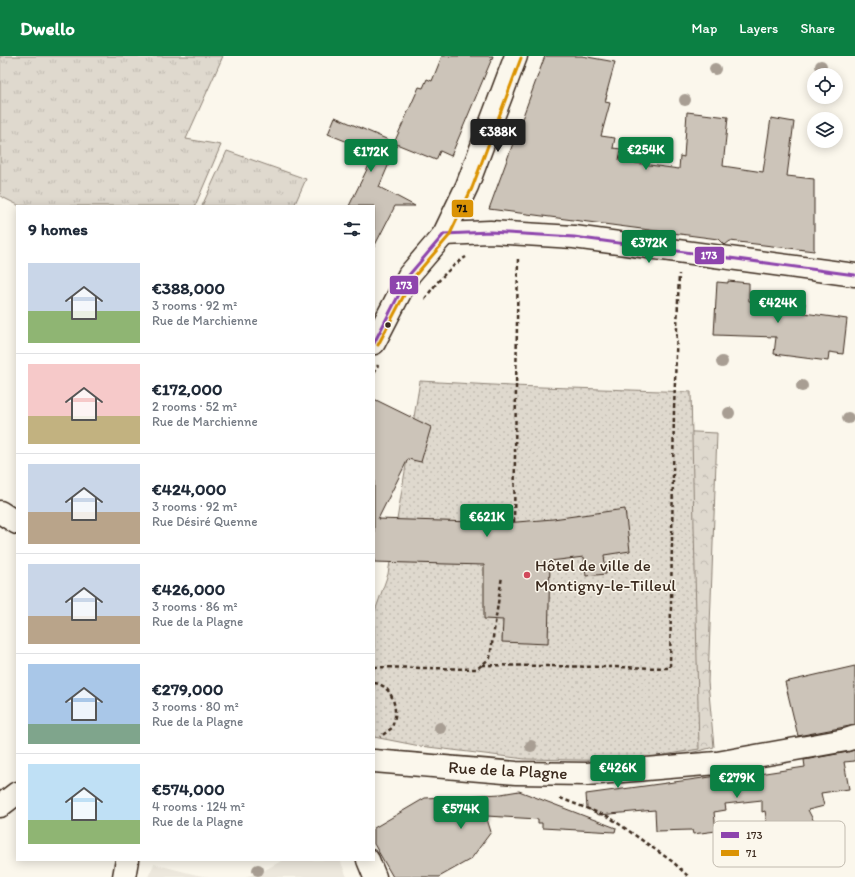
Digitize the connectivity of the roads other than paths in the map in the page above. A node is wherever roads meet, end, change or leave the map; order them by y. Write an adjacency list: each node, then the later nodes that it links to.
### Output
1 (516, 56): 2 (street)
2 (444, 234): 3 (street); 4 (street)
3 (855, 275)
4 (377, 352)
5 (0, 512): 6 (street)
6 (16, 522)
7 (855, 737): 8 (street, Rue de la Plagne)
8 (375, 761)
9 (16, 794): 10 (street)
10 (0, 806)
11 (127, 861): 13 (street)
12 (368, 861): 14 (street)
13 (124, 877)
14 (375, 877)

